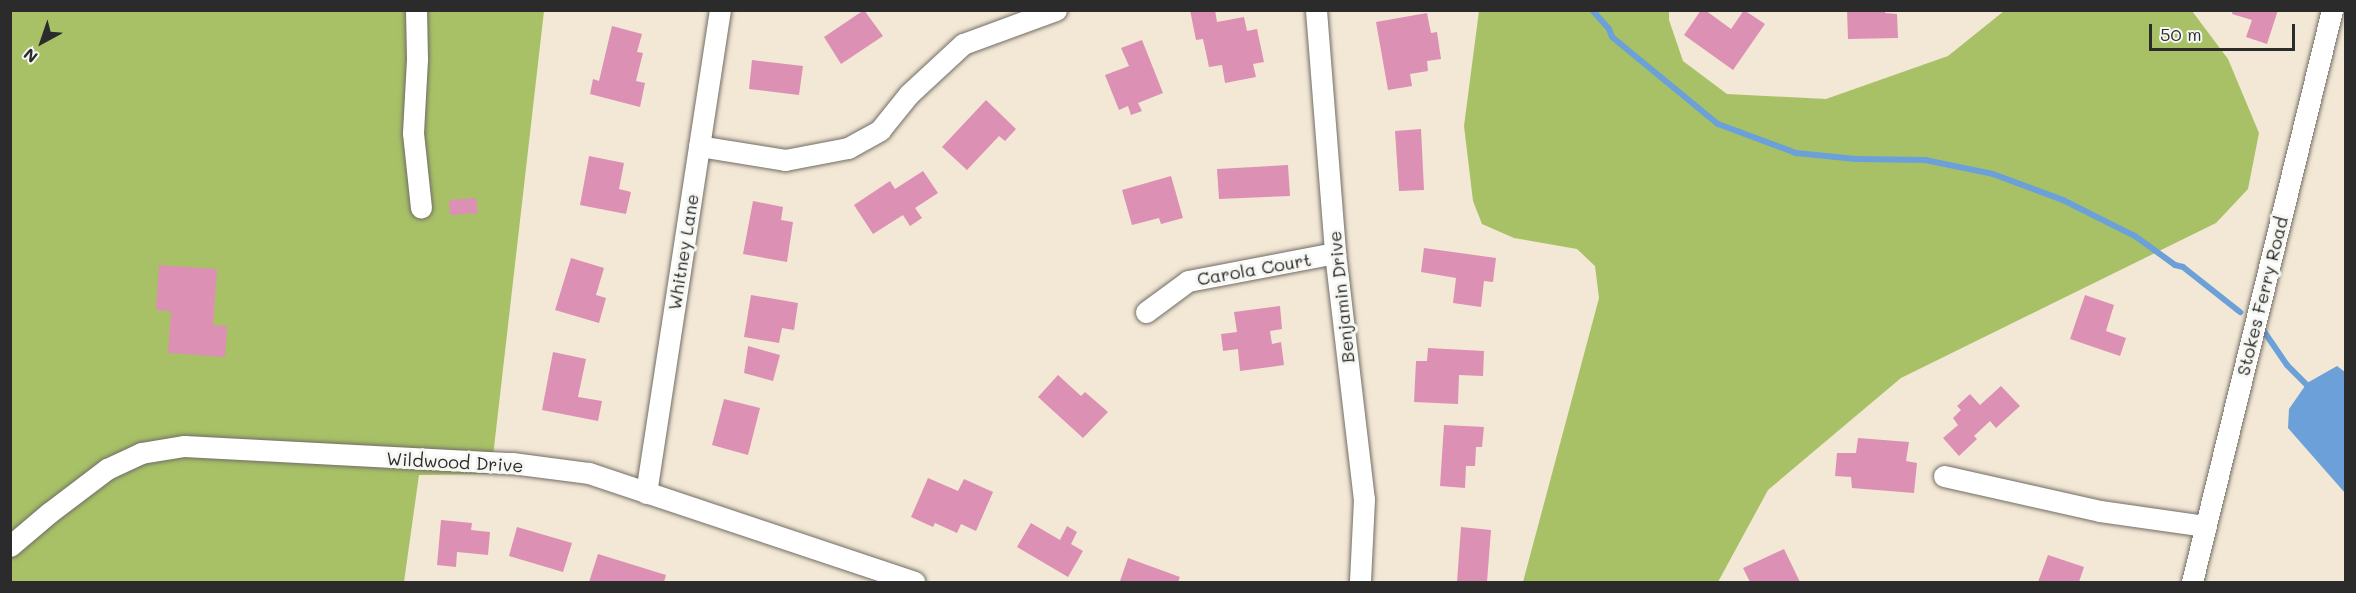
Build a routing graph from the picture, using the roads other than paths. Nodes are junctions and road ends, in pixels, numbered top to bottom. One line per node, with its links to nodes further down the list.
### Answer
1 (416, 10): 7 (street)
2 (720, 10): 6 (street, Whitney Lane)
3 (1056, 10): 6 (street)
4 (1316, 10): 8 (street, Benjamin Drive)
5 (2332, 10): 12 (street, Stokes Ferry Road)
6 (699, 146): 11 (street, Whitney Lane)
7 (421, 208)
8 (1335, 254): 9 (street, Carola Court); 15 (street, Benjamin Drive)
9 (1146, 312)
10 (1944, 476): 12 (street)
11 (646, 493): 13 (street, Wildwood Drive); 14 (street, Wildwood Drive)
12 (2205, 526): 16 (street, Stokes Ferry Road)
13 (10, 546)
14 (914, 582)
15 (1360, 582)
16 (2192, 582)

